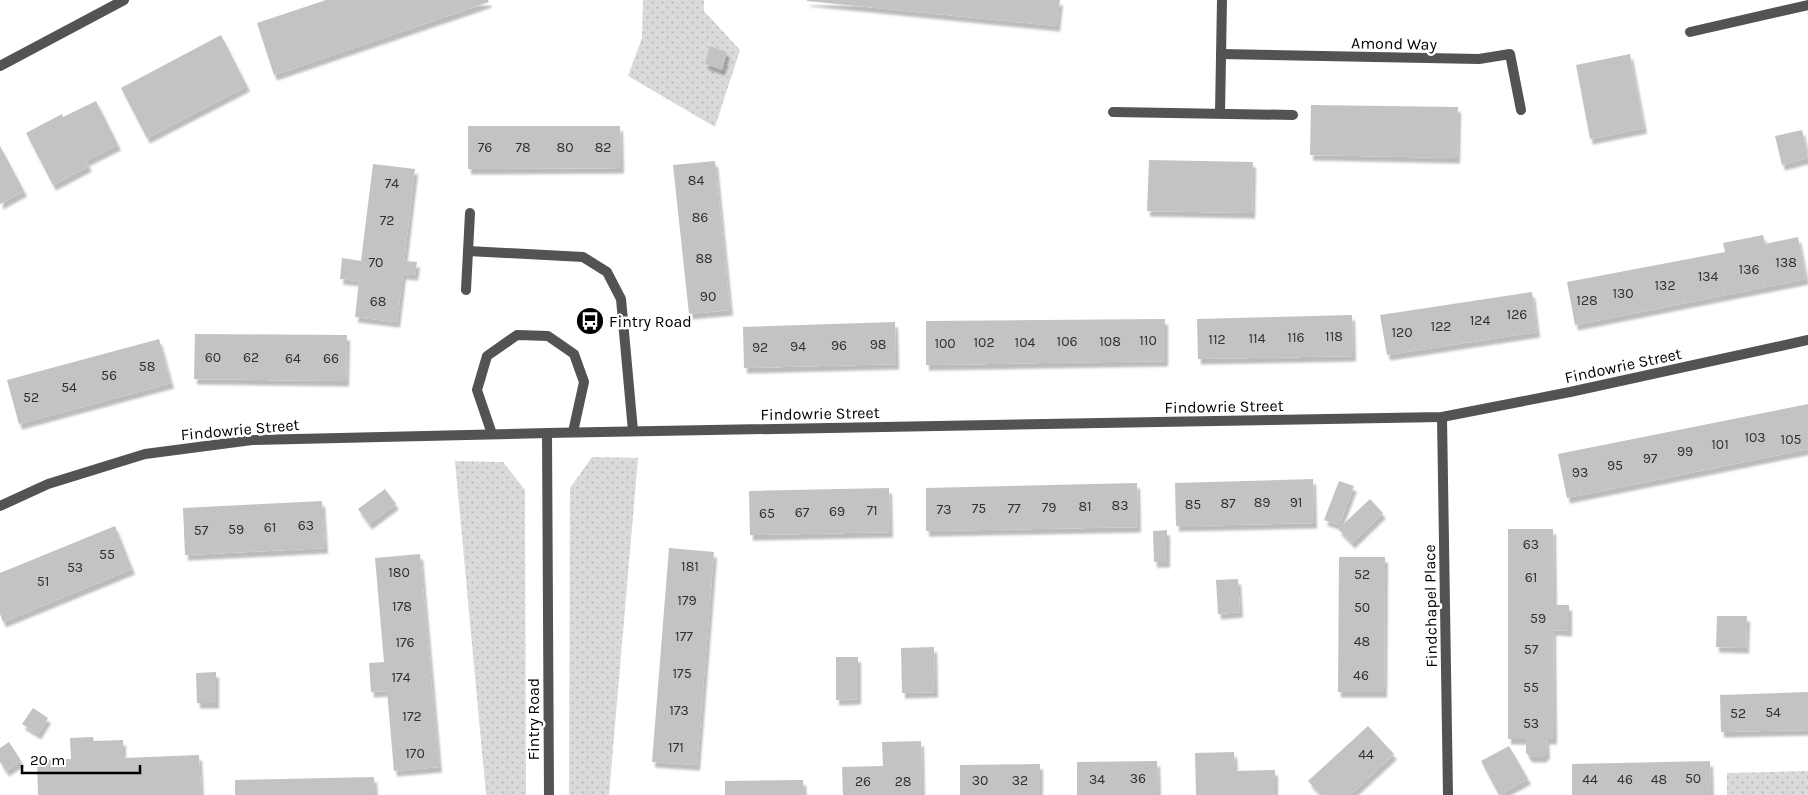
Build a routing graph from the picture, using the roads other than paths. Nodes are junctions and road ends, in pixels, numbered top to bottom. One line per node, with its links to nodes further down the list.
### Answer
1 (124, 0): 6 (street)
2 (1222, 0): 5 (street)
3 (1808, 6): 4 (street)
4 (1690, 32)
5 (1221, 54): 7 (street, Amond Way); 9 (street)
6 (0, 66)
7 (1521, 110)
8 (1113, 112): 9 (street)
9 (1220, 114): 10 (street)
10 (1293, 115)
11 (470, 213): 12 (street)
12 (468, 251): 13 (street); 16 (street)
13 (466, 290)
14 (1808, 340): 15 (street, Findowrie Street)
15 (1442, 417): 16 (street, Findowrie Street); 22 (street, Findchapel Place)
16 (634, 431): 17 (street, Findowrie Street)
17 (572, 432): 18 (street, Findowrie Street); 19 (street)
18 (547, 433): 19 (street, Findowrie Street); 21 (street, Fintry Road)
19 (492, 434): 20 (street, Findowrie Street)
20 (0, 506)
21 (549, 795)
22 (1448, 795)

